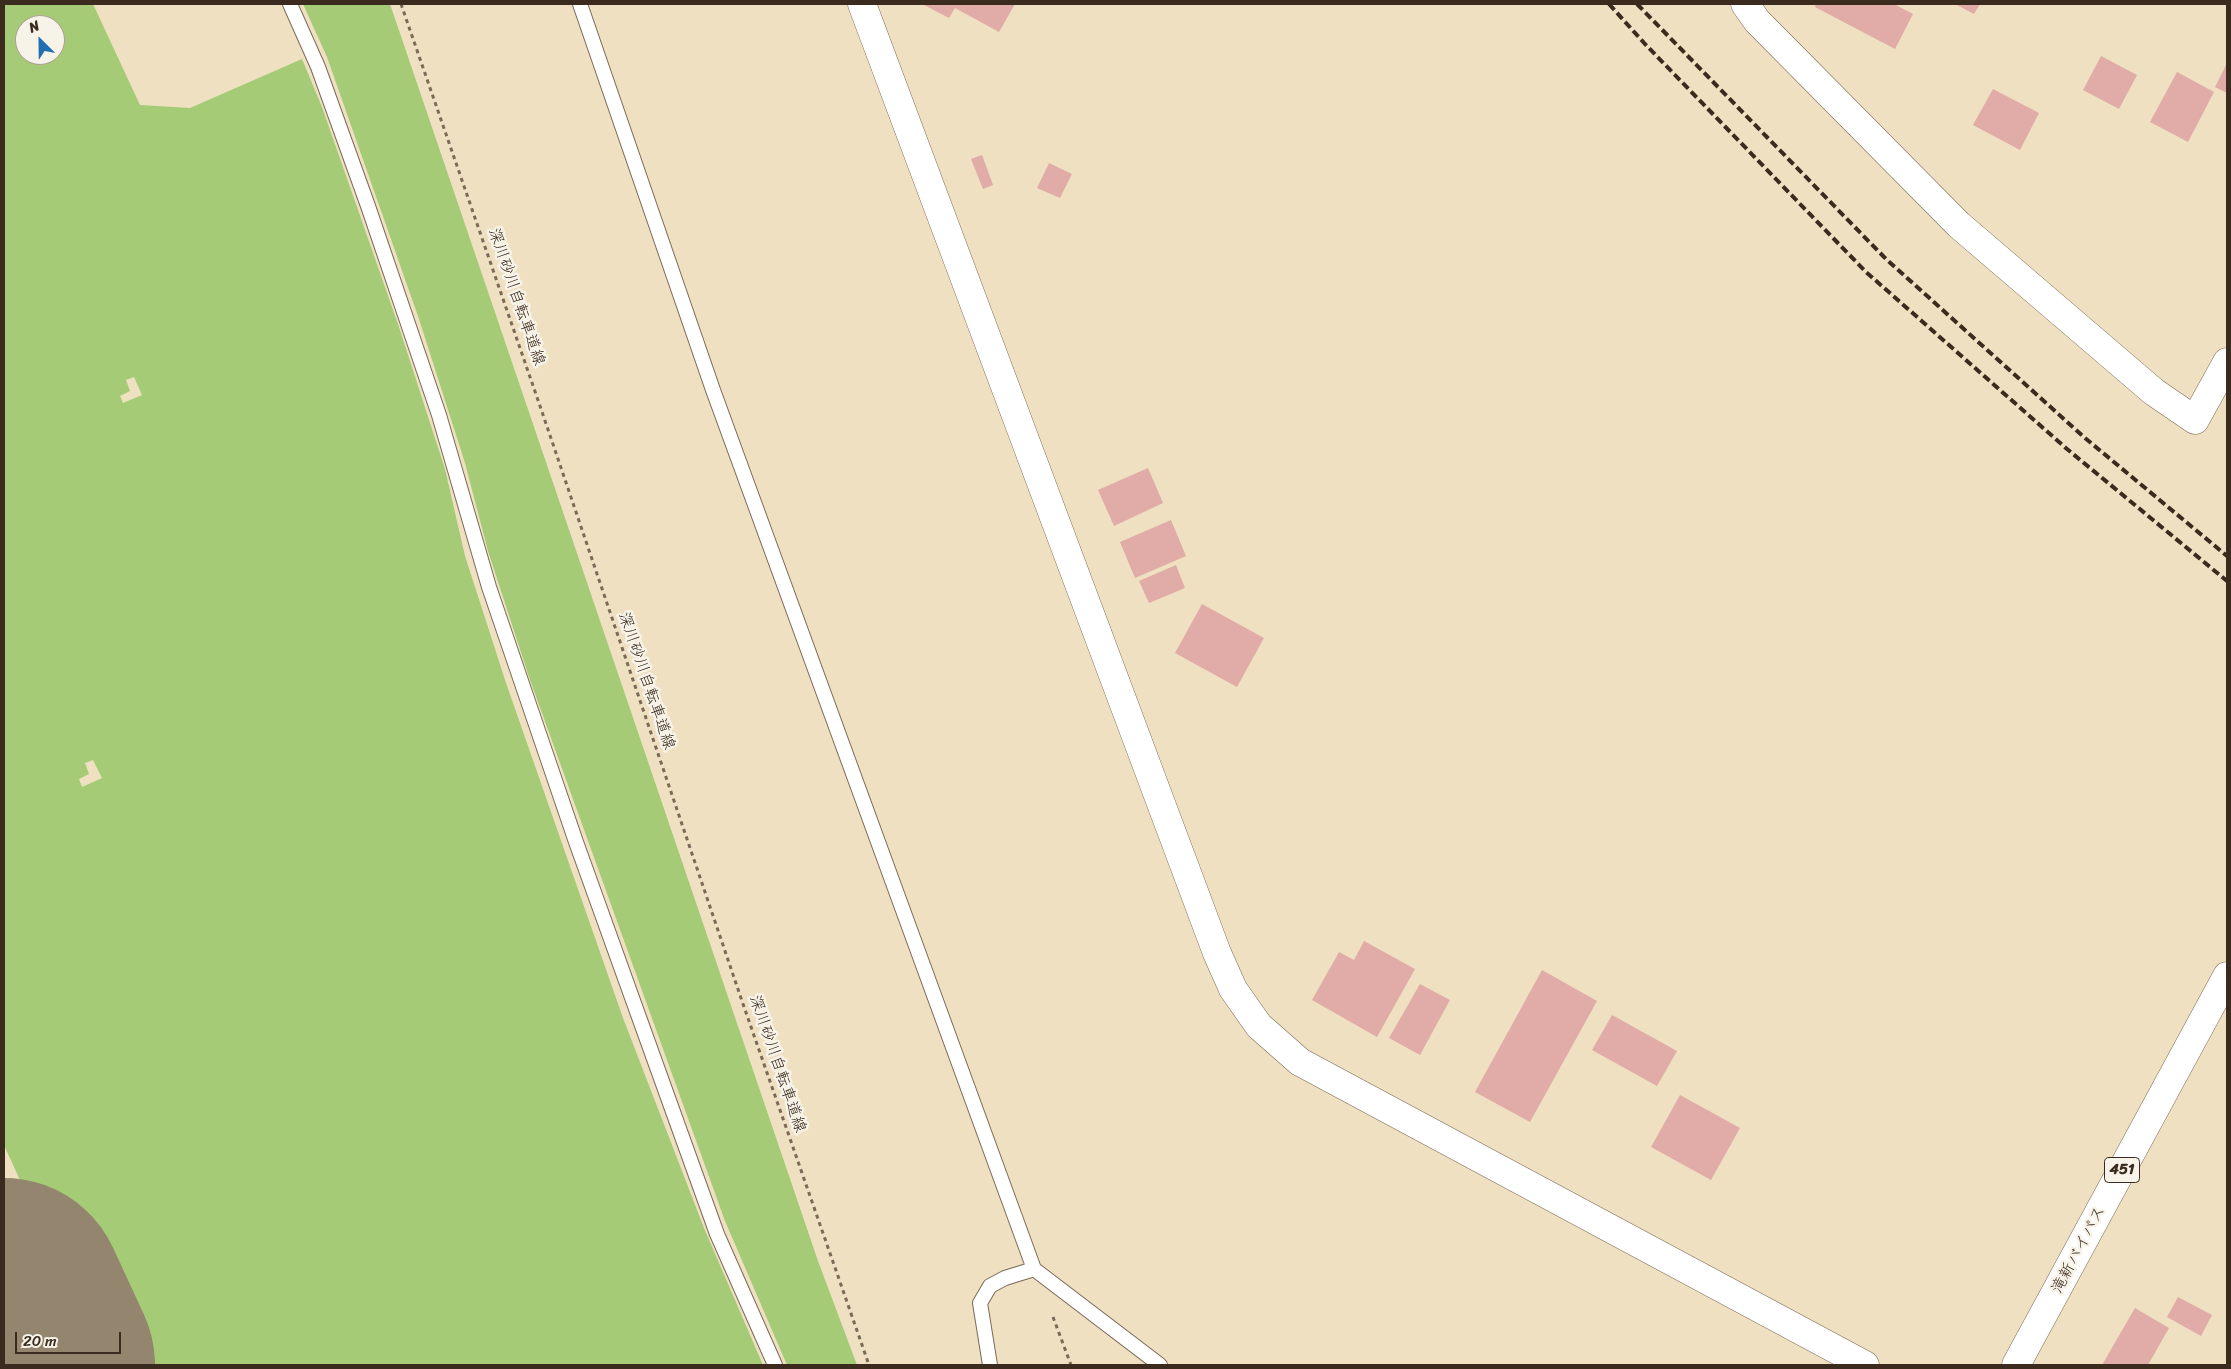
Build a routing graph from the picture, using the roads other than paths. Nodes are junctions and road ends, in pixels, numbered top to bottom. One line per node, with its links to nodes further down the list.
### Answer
1 (290, 4): 8 (lane)
2 (580, 4): 7 (lane)
3 (862, 4): 11 (main road)
4 (1746, 4): 5 (main road)
5 (2227, 362)
6 (2227, 976): 12 (main road, 滝新バイパス / 451)
7 (1034, 1269): 9 (lane); 10 (lane)
8 (774, 1365)
9 (990, 1365)
10 (1160, 1365)
11 (1865, 1365)
12 (2016, 1365)

